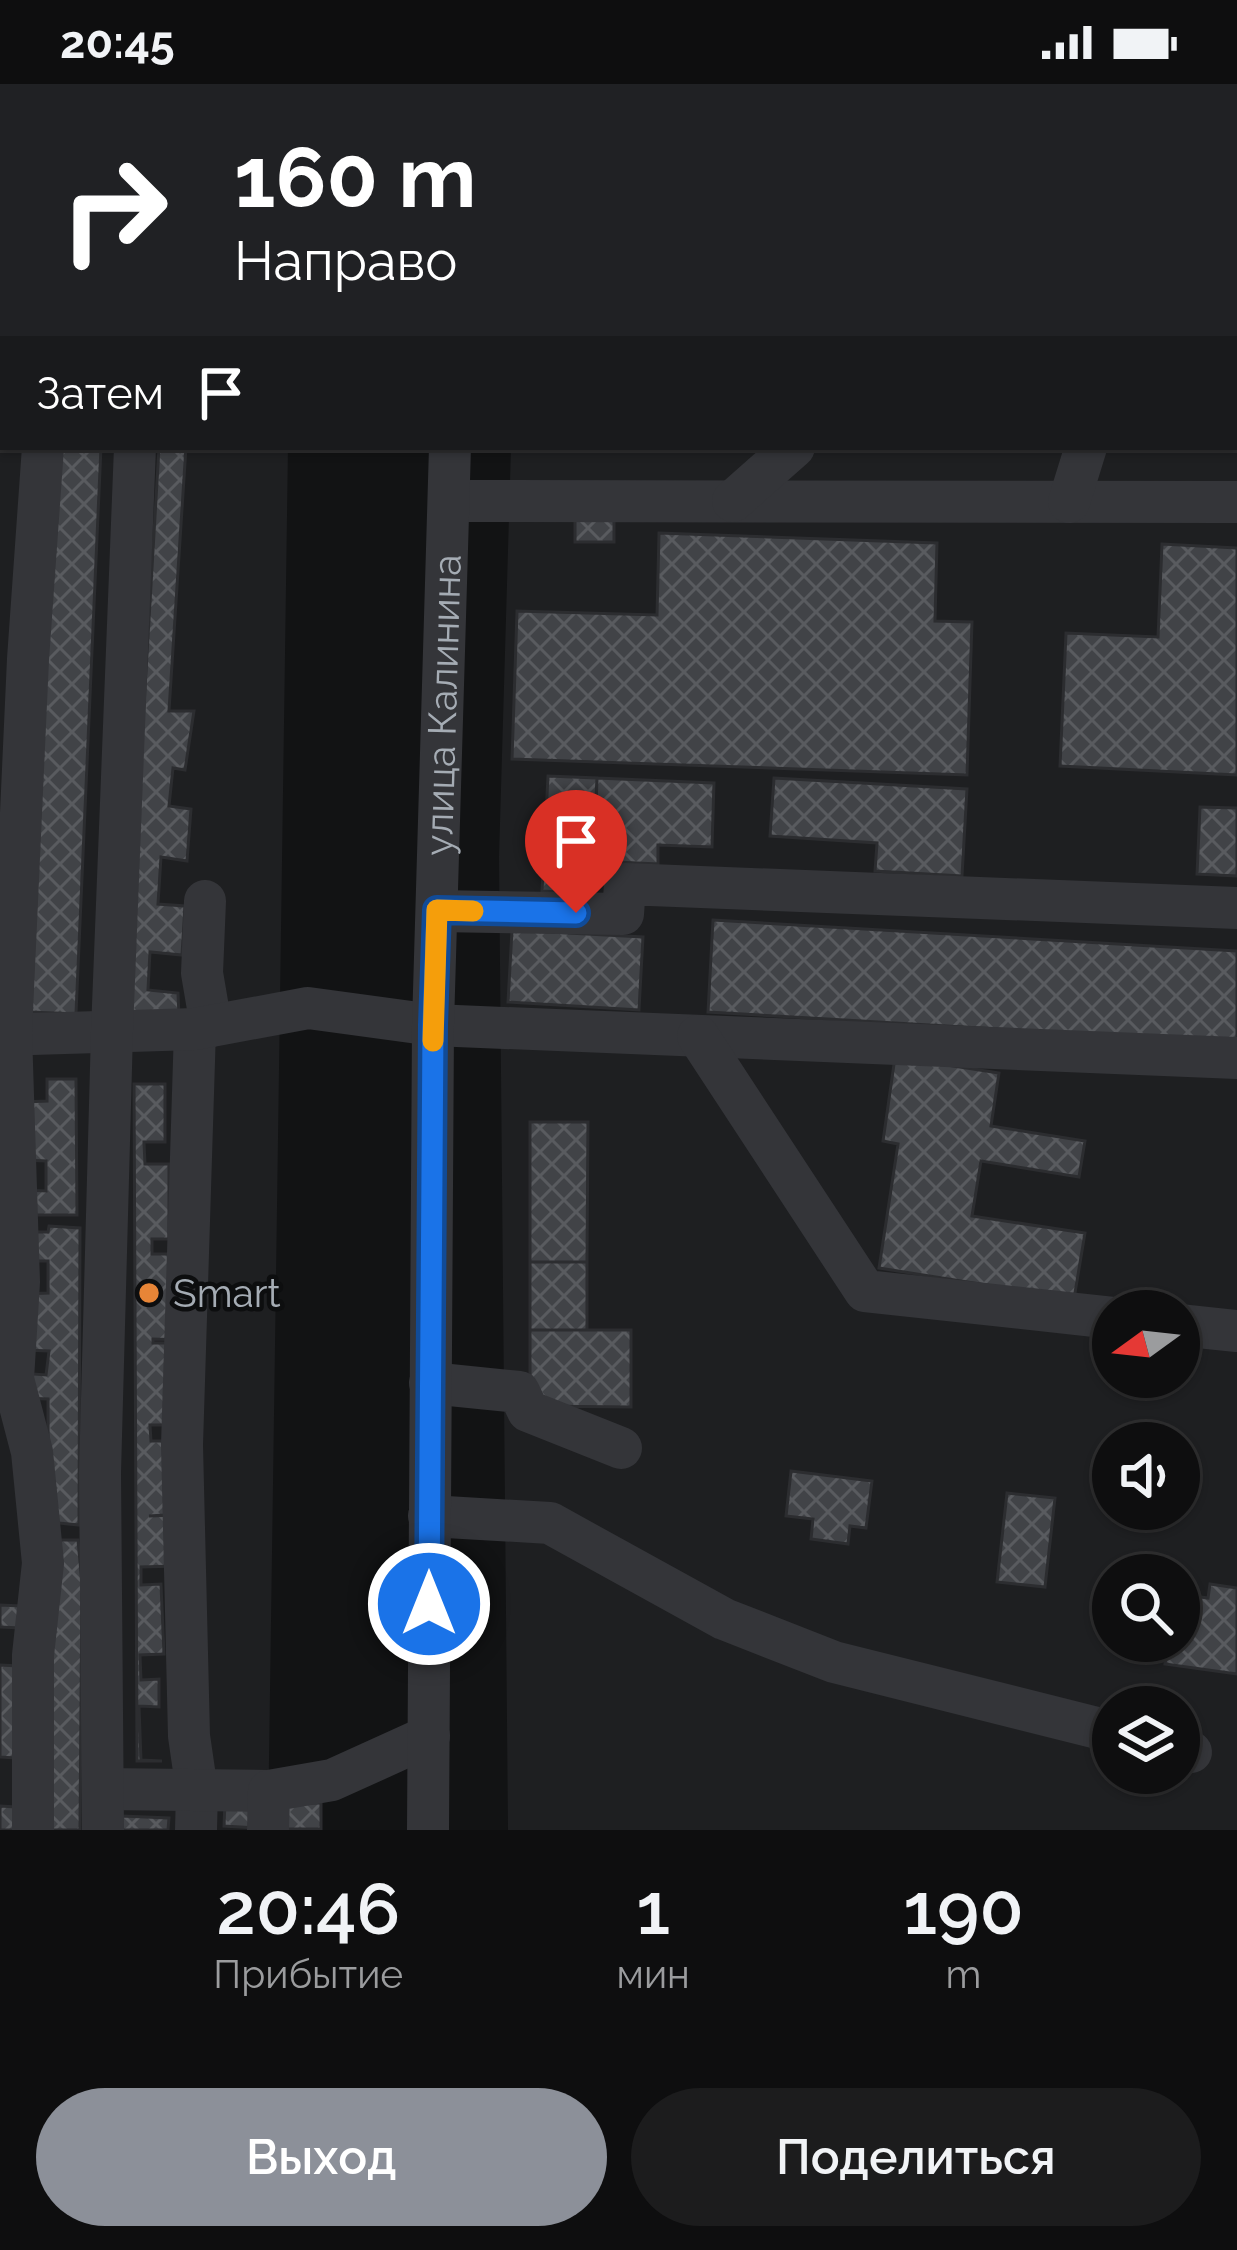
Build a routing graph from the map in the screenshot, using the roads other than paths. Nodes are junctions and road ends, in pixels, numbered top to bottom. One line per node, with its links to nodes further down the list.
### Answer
1 (43, 450): 16 (street)
2 (134, 450): 15 (street)
3 (451, 450): 6 (street, улица Калинина)
4 (791, 450): 7 (street)
5 (1085, 450): 8 (street)
6 (449, 501): 7 (street); 12 (street, улица Калинина)
7 (734, 501): 8 (street)
8 (1069, 502): 9 (street)
9 (1237, 502)
10 (205, 901): 14 (street)
11 (1237, 908): 12 (street)
12 (437, 910): 13 (street, улица Калинина)
13 (433, 1025): 14 (street); 17 (street); 22 (street, улица Калинина)
14 (203, 1028): 15 (street); 28 (street)
15 (112, 1031): 16 (street); 27 (street)
16 (5, 1034): 30 (street)
17 (698, 1036): 18 (street); 19 (street)
18 (1237, 1058)
19 (1092, 1316)
20 (1200, 1327): 21 (street)
21 (1237, 1331)
22 (430, 1383): 23 (street); 24 (street, улица Калинина)
23 (621, 1448)
24 (429, 1516): 25 (street); 26 (street, улица Калинина)
25 (1092, 1727)
26 (428, 1736): 29 (street); 31 (street, улица Калинина)
27 (103, 1810): 28 (street)
28 (196, 1810): 29 (street)
29 (268, 1810)
30 (33, 1830)
31 (428, 1830)

